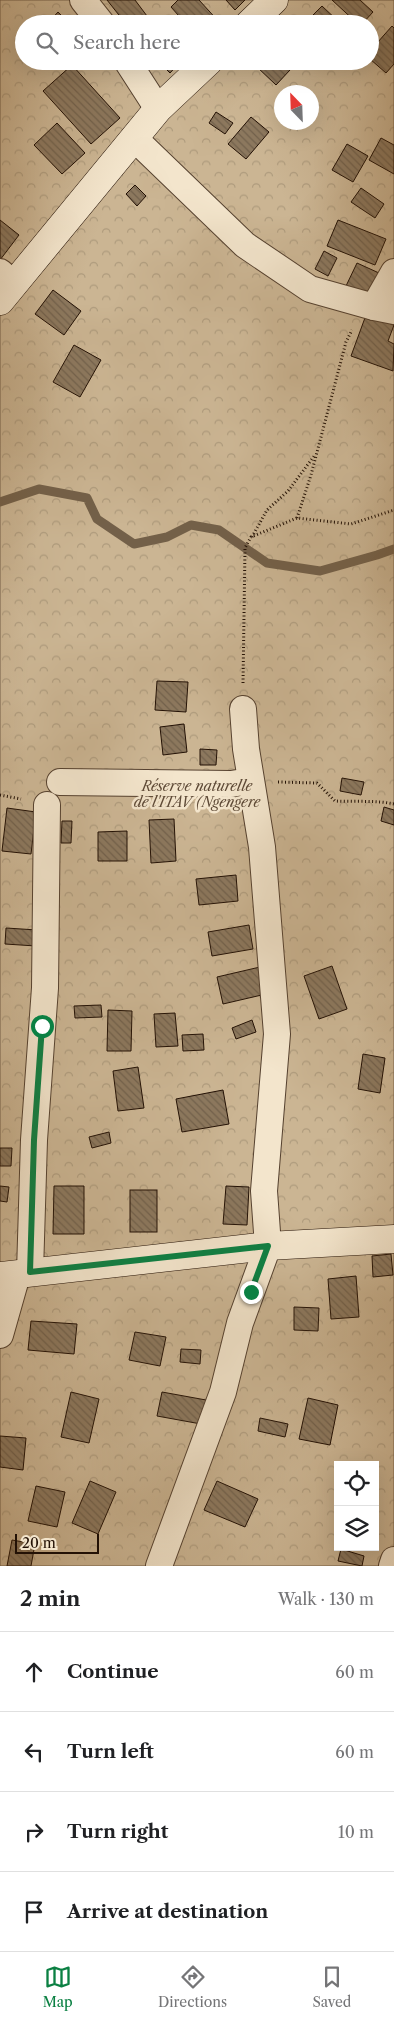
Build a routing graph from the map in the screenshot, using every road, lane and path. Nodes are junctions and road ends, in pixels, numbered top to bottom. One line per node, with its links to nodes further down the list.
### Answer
1 (83, 0): 3 (street)
2 (274, 0): 4 (street)
3 (95, 15)
4 (258, 15)
5 (133, 70): 7 (street)
6 (199, 70): 7 (street)
7 (158, 109): 8 (street)
8 (134, 138): 10 (street); 11 (street)
9 (394, 272): 11 (street)
10 (5, 286)
11 (378, 308): 12 (path)
12 (316, 453): 14 (path); 15 (path)
13 (394, 510): 14 (path)
14 (297, 518): 15 (path)
15 (252, 537): 16 (path)
16 (243, 709): 17 (street)
17 (250, 781): 18 (street); 19 (path); 22 (street)
18 (60, 782)
19 (394, 804)
20 (47, 805): 23 (street)
21 (394, 1239): 22 (street)
22 (268, 1246): 23 (street); 26 (street)
23 (16, 1274): 24 (street)
24 (0, 1335)
25 (394, 1560): 27 (street)
26 (159, 1566)
27 (392, 1566)

